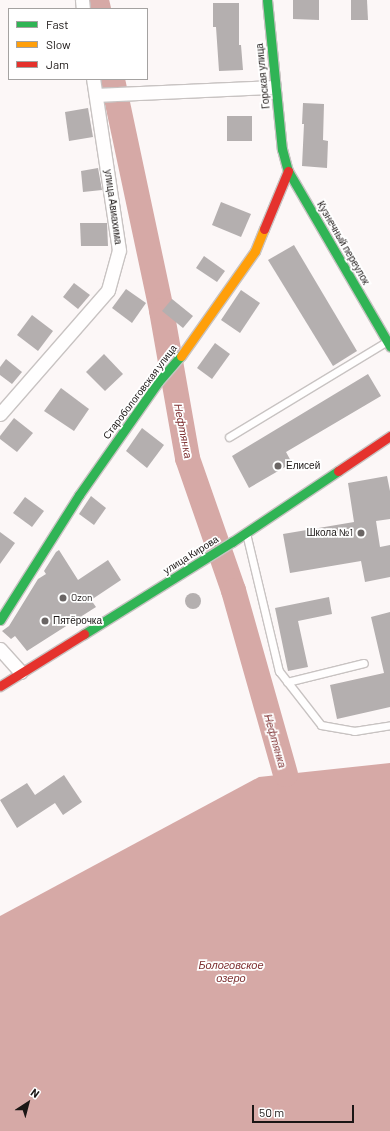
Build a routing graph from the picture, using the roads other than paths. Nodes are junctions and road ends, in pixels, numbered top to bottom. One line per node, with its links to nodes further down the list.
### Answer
1 (267, 0): 3 (main road, Горская улица)
2 (94, 80): 4 (street, улица Авиахима)
3 (274, 87): 4 (street); 5 (main road, Горская улица)
4 (96, 95): 8 (street, улица Авиахима)
5 (282, 149): 6 (main road, Кузнечный переулок)
6 (288, 171): 7 (main road, Кузнечный переулок); 12 (main road, Старобологовская улица)
7 (388, 344): 10 (lane)
8 (0, 414)
9 (390, 436): 11 (main road, улица Кирова)
10 (229, 437)
11 (246, 532): 15 (main road, улица Кирова); 16 (lane)
12 (0, 620)
13 (0, 649): 15 (street)
14 (364, 663): 16 (lane)
15 (21, 672): 17 (main road, улица Кирова)
16 (287, 682): 18 (lane)
17 (0, 686)
18 (390, 725)

